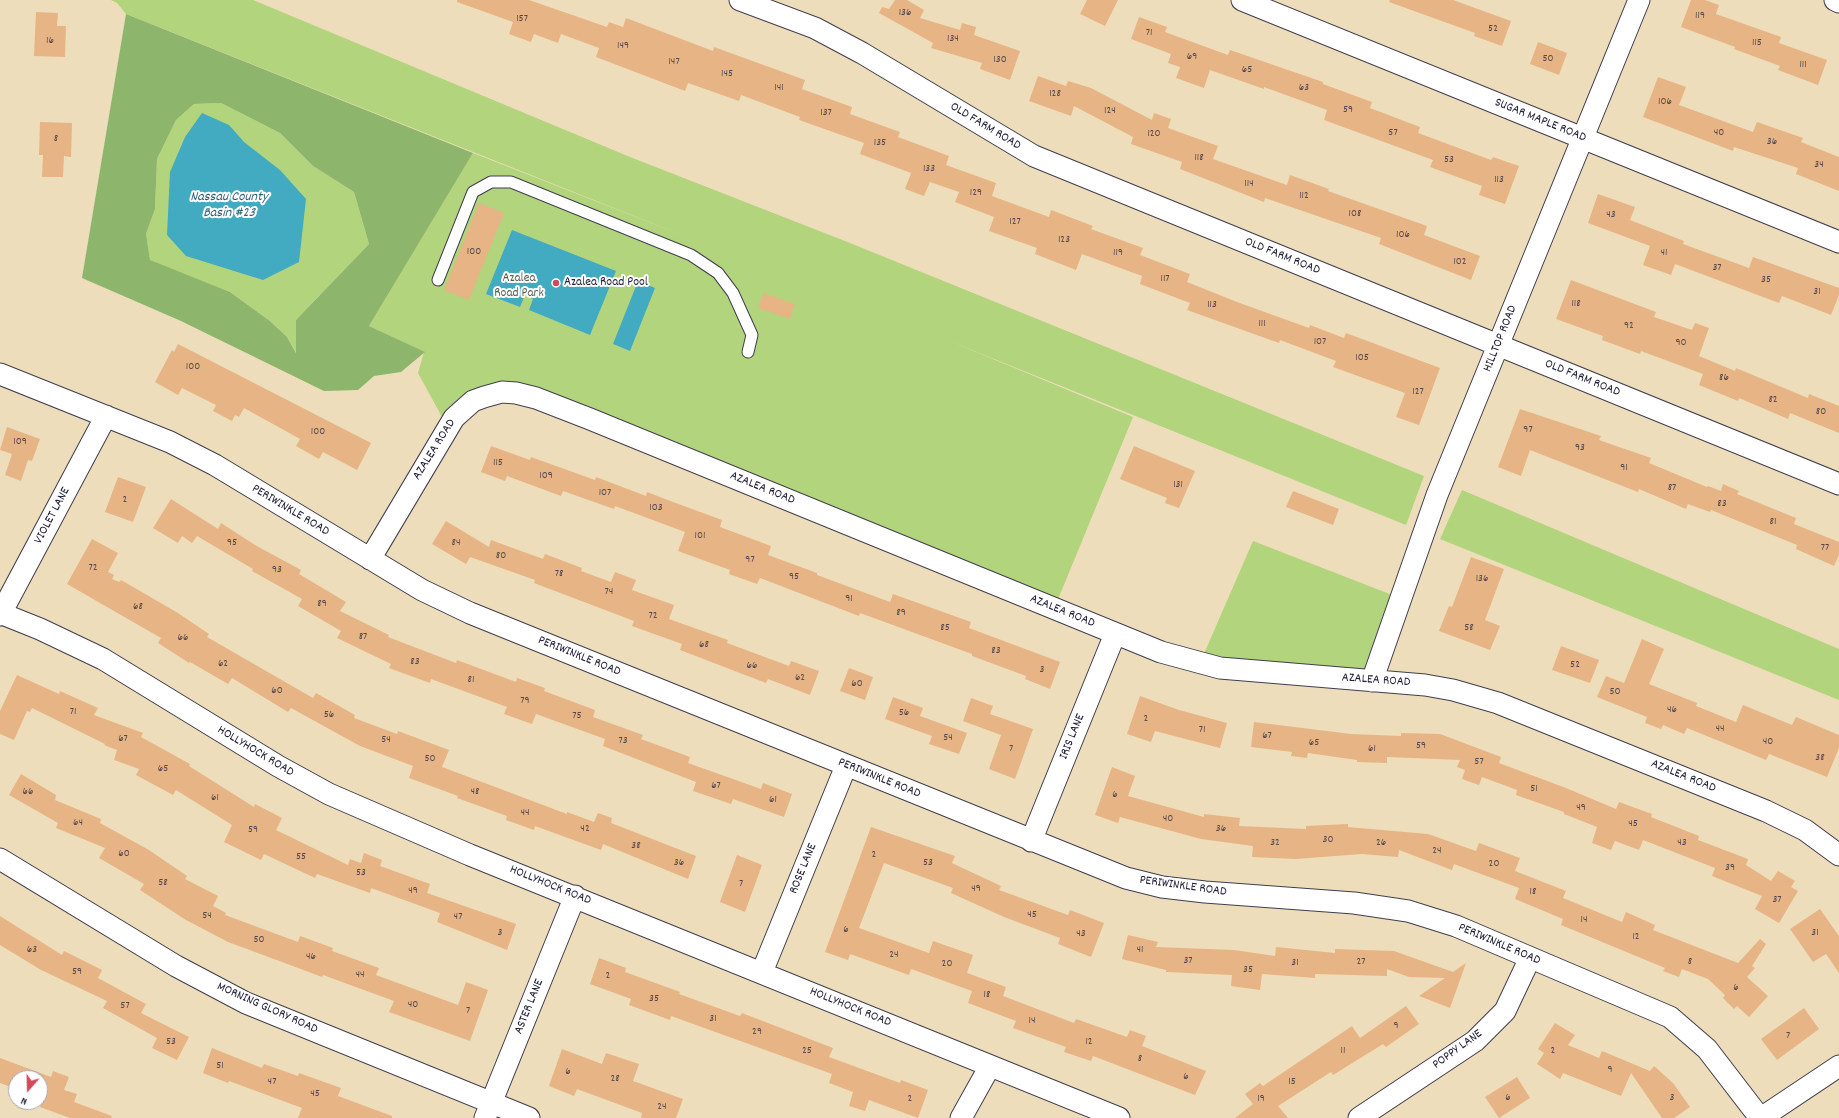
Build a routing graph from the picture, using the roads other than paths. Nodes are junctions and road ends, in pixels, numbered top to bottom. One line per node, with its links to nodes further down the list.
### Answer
1 (740, 0): 9 (street, OLD FARM ROAD)
2 (1242, 0): 6 (street, SUGAR MAPLE ROAD)
3 (1639, 0): 6 (street, HILLTOP ROAD)
4 (1835, 0): 5 (street)
5 (1839, 2)
6 (1583, 139): 7 (street, SUGAR MAPLE ROAD); 9 (street, HILLTOP ROAD)
7 (1839, 242)
8 (438, 280): 10 (lane)
9 (1498, 345): 13 (street, OLD FARM ROAD); 17 (street, HILLTOP ROAD)
10 (748, 352)
11 (0, 374): 12 (street, PERIWINKLE ROAD)
12 (106, 416): 14 (street, PERIWINKLE ROAD); 15 (street, VIOLET LANE)
13 (1839, 484)
14 (370, 559): 16 (street, AZALEA ROAD); 18 (street, PERIWINKLE ROAD)
15 (0, 614): 22 (street, HOLLYHOCK ROAD)
16 (1115, 634): 17 (street, AZALEA ROAD); 19 (street, IRIS LANE)
17 (1372, 681): 20 (street, AZALEA ROAD)
18 (846, 766): 19 (street, PERIWINKLE ROAD); 24 (street, ROSE LANE)
19 (1031, 841): 23 (street, PERIWINKLE ROAD)
20 (1839, 855)
21 (0, 859): 27 (street, MORNING GLORY ROAD)
22 (575, 896): 24 (street, HOLLYHOCK ROAD); 27 (street, ASTER LANE)
23 (1530, 958): 31 (street, POPPY LANE); 32 (street, PERIWINKLE ROAD)
24 (762, 972): 25 (street, HOLLYHOCK ROAD)
25 (990, 1066): 29 (street); 30 (street, HOLLYHOCK ROAD)
26 (1839, 1066): 32 (street)
27 (488, 1110): 28 (street, MORNING GLORY ROAD)
28 (529, 1118)
29 (961, 1118)
30 (1119, 1118)
31 (1360, 1118)
32 (1760, 1118)

